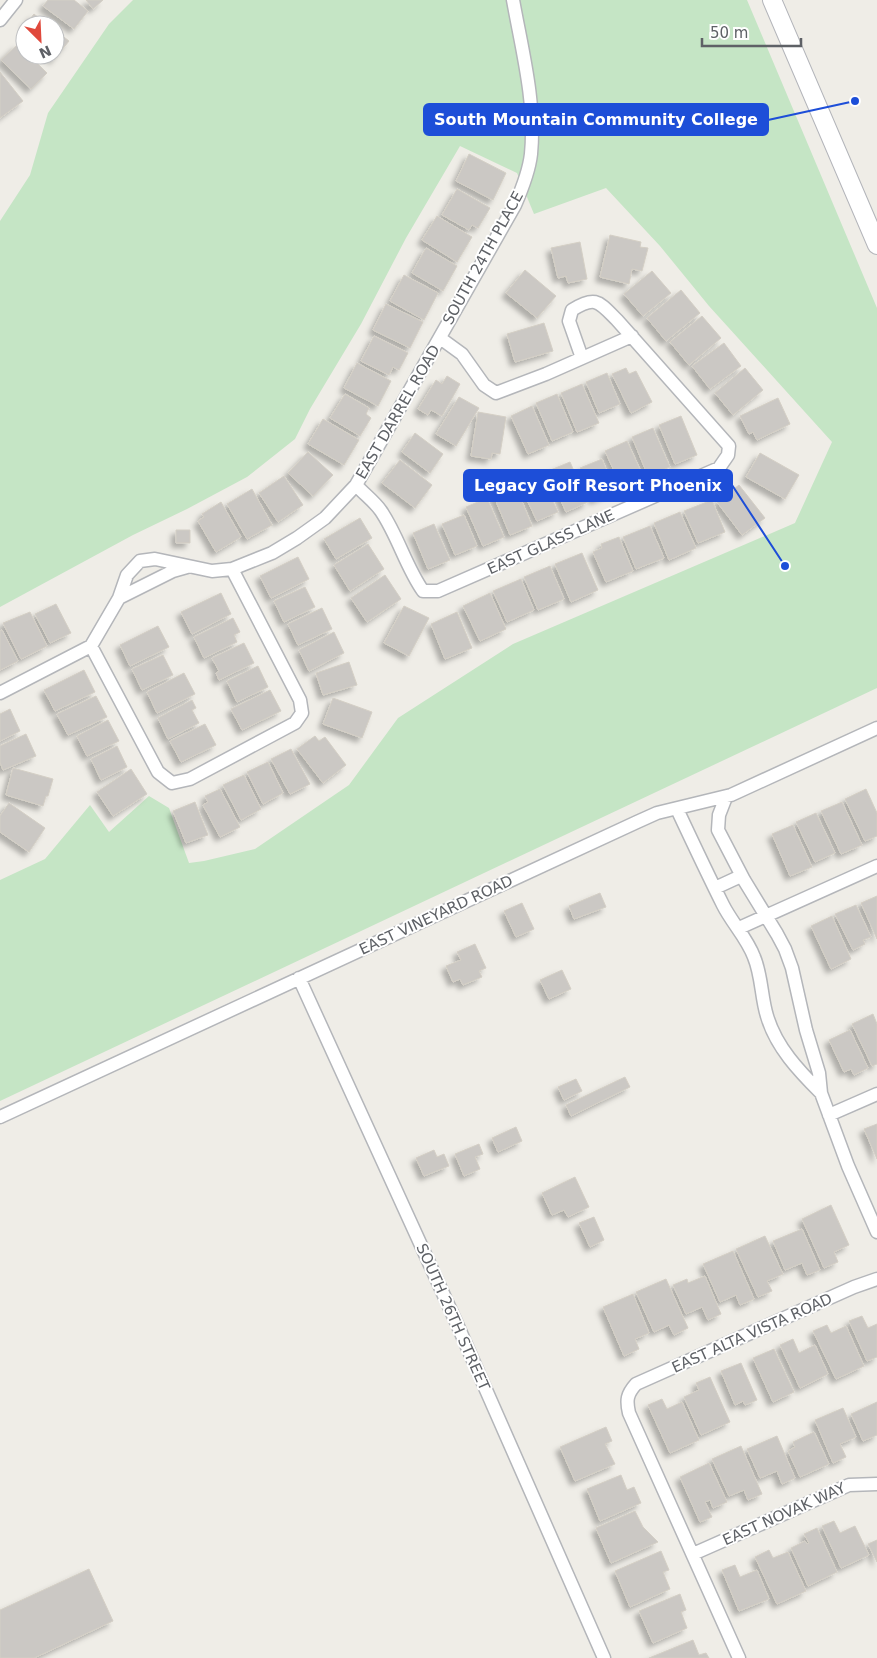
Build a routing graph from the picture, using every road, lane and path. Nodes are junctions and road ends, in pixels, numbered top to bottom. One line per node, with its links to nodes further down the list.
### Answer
1 (16, 0): 4 (street)
2 (513, 0): 7 (street, SOUTH 24TH PLACE)
3 (772, 0): 5 (main road)
4 (0, 20)
5 (877, 245)
6 (632, 336): 8 (street, EAST DARREL ROAD); 8 (street); 9 (street, EAST GLASS LANE)
7 (440, 338): 8 (street, EAST DARREL ROAD); 9 (street, EAST DARREL ROAD)
8 (582, 358)
9 (356, 486): 11 (street, EAST DARREL ROAD)
10 (187, 567): 11 (street, EAST DARREL ROAD); 12 (street, EAST DARREL ROAD); 12 (street, EAST DARREL ROAD)
11 (232, 569): 13 (street)
12 (119, 598): 13 (street, EAST DARREL ROAD)
13 (92, 646): 14 (street)
14 (0, 694)
15 (877, 728): 16 (street, EAST VINEYARD ROAD)
16 (726, 797): 17 (street, EAST VINEYARD ROAD); 19 (street)
17 (677, 809): 20 (street); 23 (street, EAST VINEYARD ROAD)
18 (877, 866): 21 (street)
19 (741, 876): 20 (street); 21 (street)
20 (715, 888): 22 (street)
21 (765, 916): 22 (street); 24 (street)
22 (739, 928): 24 (street)
23 (299, 978): 27 (street, EAST VINEYARD ROAD); 32 (street, SOUTH 26TH STREET)
24 (821, 1093): 26 (street)
25 (877, 1094): 26 (street)
26 (829, 1115): 28 (street)
27 (0, 1117)
28 (877, 1232)
29 (877, 1279): 31 (street, EAST ALTA VISTA ROAD)
30 (877, 1484): 31 (street, EAST NOVAK WAY)
31 (693, 1554): 33 (street)
32 (604, 1658)
33 (739, 1658)

